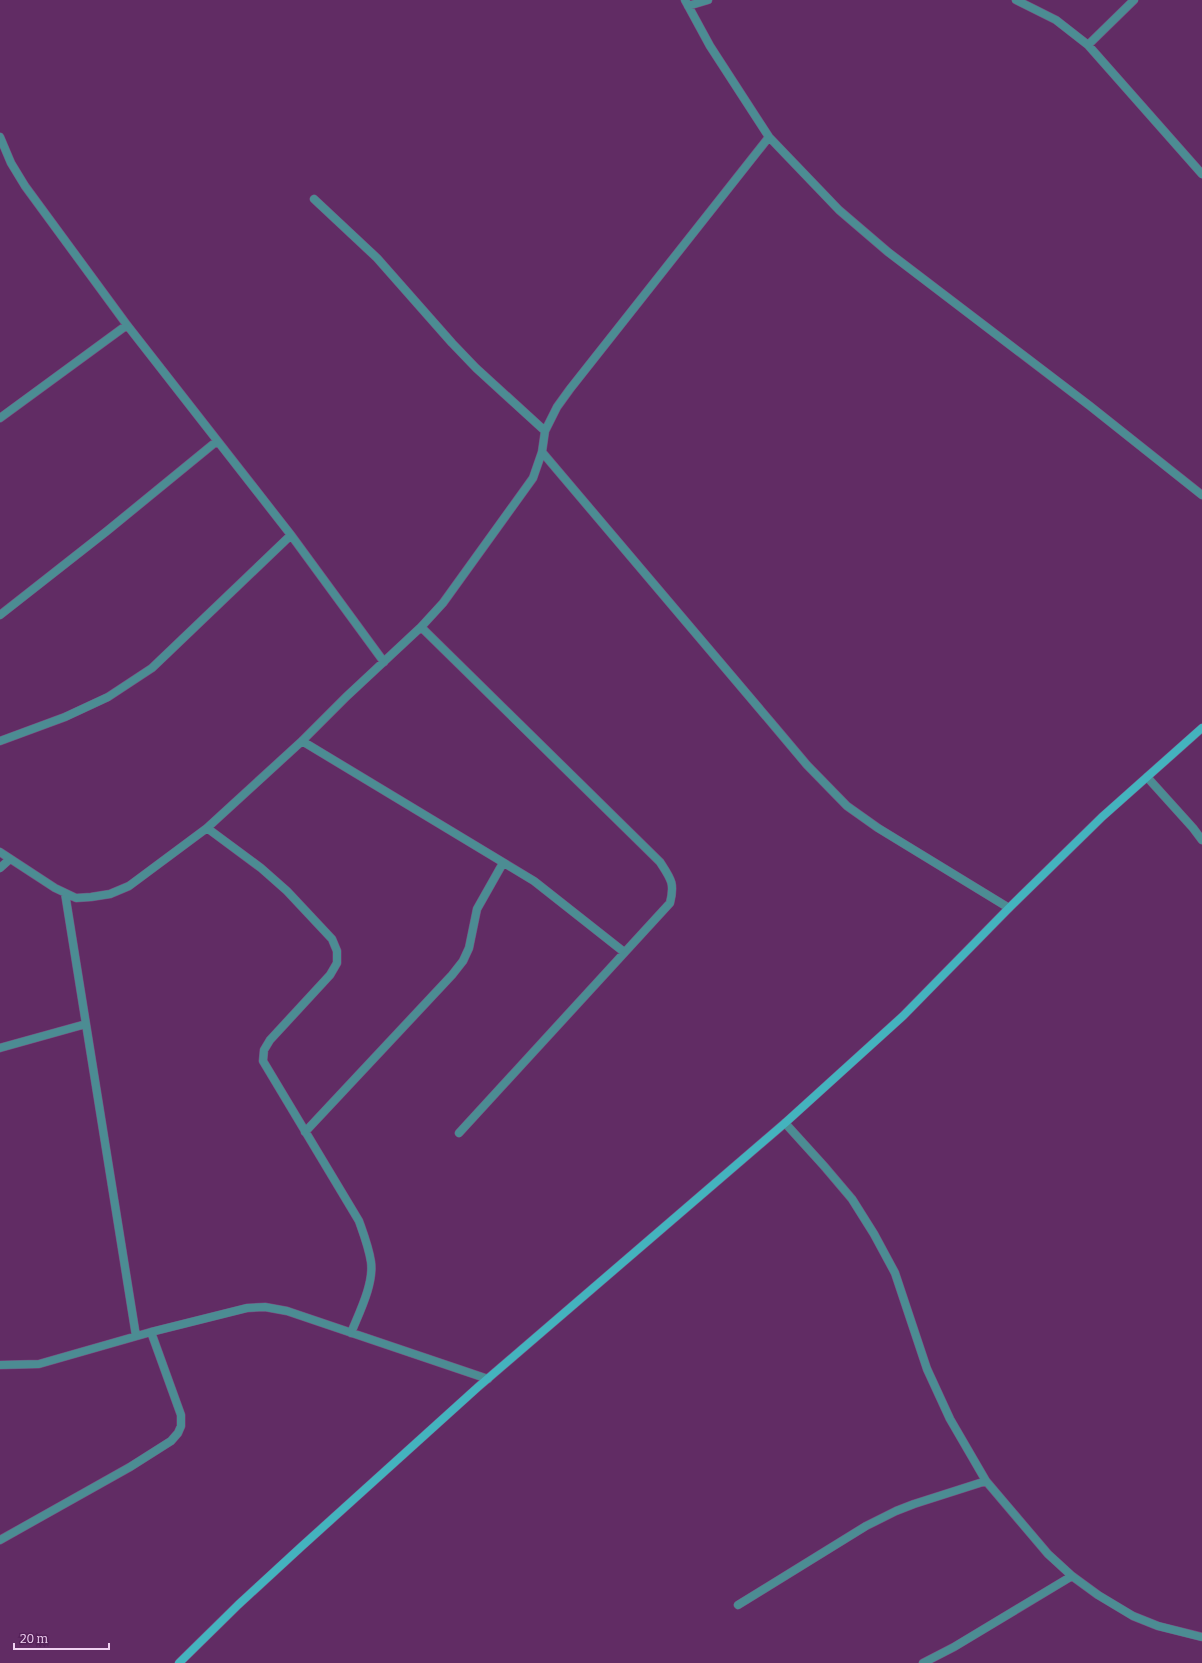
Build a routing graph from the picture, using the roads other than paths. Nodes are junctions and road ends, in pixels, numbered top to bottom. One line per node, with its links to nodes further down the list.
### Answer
1 (708, 0): 4 (street)
2 (1016, 0): 5 (street)
3 (1134, 0): 5 (street)
4 (686, 3): 7 (street)
5 (1088, 45): 8 (street)
6 (0, 137): 10 (street)
7 (769, 137): 12 (street); 15 (street)
8 (1202, 174)
9 (314, 199): 12 (street)
10 (127, 325): 11 (street); 13 (street)
11 (0, 418)
12 (545, 431): 14 (street)
13 (218, 441): 16 (street); 17 (street)
14 (542, 452): 18 (street); 31 (street)
15 (1202, 496)
16 (291, 535): 19 (street); 21 (street)
17 (0, 615)
18 (421, 627): 19 (street); 32 (street)
19 (384, 662): 22 (street)
20 (1202, 728): 23 (street)
21 (0, 741)
22 (302, 741): 24 (street); 28 (street)
23 (1147, 777): 25 (street); 31 (street)
24 (208, 828): 30 (street); 36 (street)
25 (1202, 840)
26 (0, 852): 27 (street)
27 (10, 859): 29 (street); 30 (street)
28 (503, 863): 32 (street); 36 (street)
29 (0, 868)
30 (65, 893): 33 (street)
31 (1009, 908): 35 (street)
32 (624, 952): 37 (street)
33 (86, 1024): 34 (street); 40 (street)
34 (0, 1048)
35 (785, 1123): 42 (street); 43 (street)
36 (304, 1132): 39 (street)
37 (459, 1133)
38 (151, 1332): 39 (street); 40 (street); 44 (street)
39 (351, 1333): 42 (street)
40 (136, 1336): 41 (street)
41 (0, 1365)
42 (488, 1379): 48 (street)
43 (986, 1481): 45 (street); 46 (street)
44 (0, 1540)
45 (1072, 1576): 47 (street); 49 (street)
46 (738, 1605)
47 (1202, 1637)
48 (180, 1663)
49 (923, 1663)

